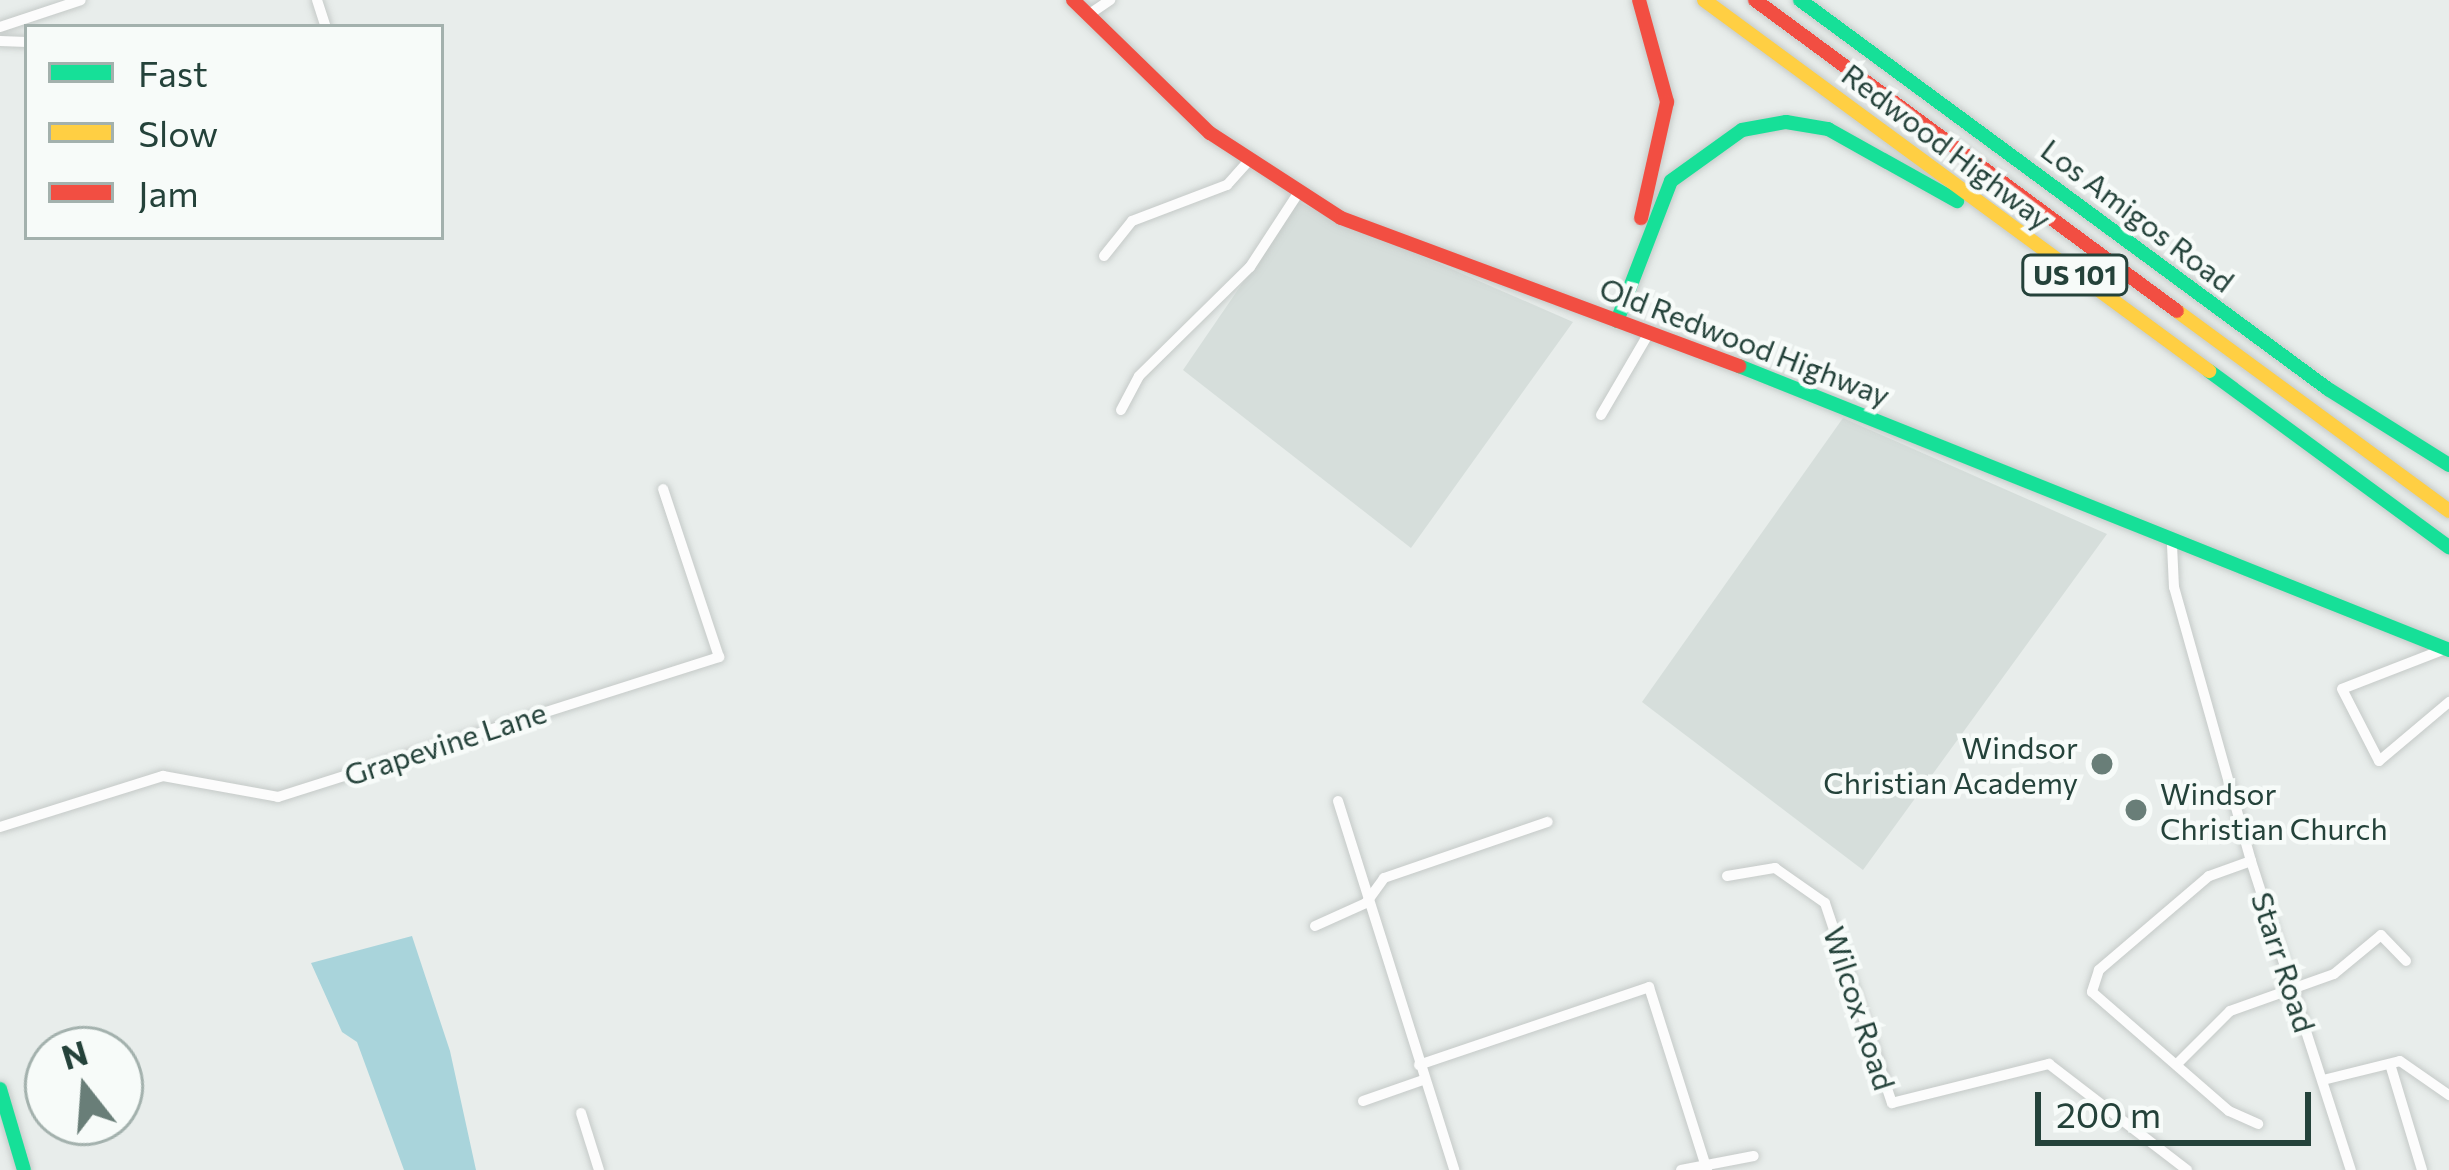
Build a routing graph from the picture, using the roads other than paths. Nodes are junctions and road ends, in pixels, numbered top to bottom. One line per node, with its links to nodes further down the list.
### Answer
1 (81, 0): 9 (street)
2 (1073, 0): 8 (main road, Old Redwood Highway)
3 (1110, 0): 8 (street)
4 (1639, 0): 14 (main road)
5 (1704, 0): 13 (main road, Redwood Highway / US 101)
6 (1755, 0): 20 (main road, Redwood Highway / US 101)
7 (1800, 0): 18 (main road, Los Amigos Road)
8 (1088, 15): 10 (main road, Old Redwood Highway)
9 (0, 27)
10 (1247, 163): 11 (main road, Old Redwood Highway); 12 (street)
11 (1297, 195): 14 (main road, Old Redwood Highway); 16 (street)
12 (1104, 256)
13 (2088, 284): 14 (main road); 22 (main road, Redwood Highway / US 101)
14 (1617, 321): 15 (main road, Old Redwood Highway)
15 (1649, 333): 17 (street); 21 (main road, Old Redwood Highway)
16 (1121, 410)
17 (1601, 415)
18 (2449, 465)
19 (663, 489): 27 (street, Grapevine Lane)
20 (2449, 511)
21 (2172, 545): 23 (main road, Old Redwood Highway); 28 (street, Starr Road)
22 (2449, 547)
23 (2447, 649): 24 (street)
24 (2449, 702)
25 (1338, 801): 30 (street)
26 (1548, 822): 30 (street)
27 (0, 827)
28 (2251, 861): 33 (street, Starr Road); 35 (street)
29 (1727, 876): 50 (street, Wilcox Road)
30 (1366, 903): 31 (street); 36 (street)
31 (1315, 926)
32 (2406, 961): 33 (street)
33 (2292, 988): 35 (street); 38 (street, Starr Road)
34 (2395, 1062): 38 (street); 40 (street); 52 (street)
35 (2177, 1064): 43 (street)
36 (1419, 1065): 37 (street); 45 (street)
37 (1423, 1080): 41 (street); 48 (street)
38 (2323, 1080): 51 (street, Starr Road)
39 (0, 1088): 46 (main road)
40 (2449, 1095)
41 (1363, 1101)
42 (581, 1113): 47 (street)
43 (2258, 1124)
44 (1754, 1156): 45 (street)
45 (1706, 1167): 49 (street)
46 (24, 1170)
47 (599, 1170)
48 (1454, 1170)
49 (1682, 1170)
50 (2187, 1170)
51 (2351, 1170)
52 (2422, 1170)

